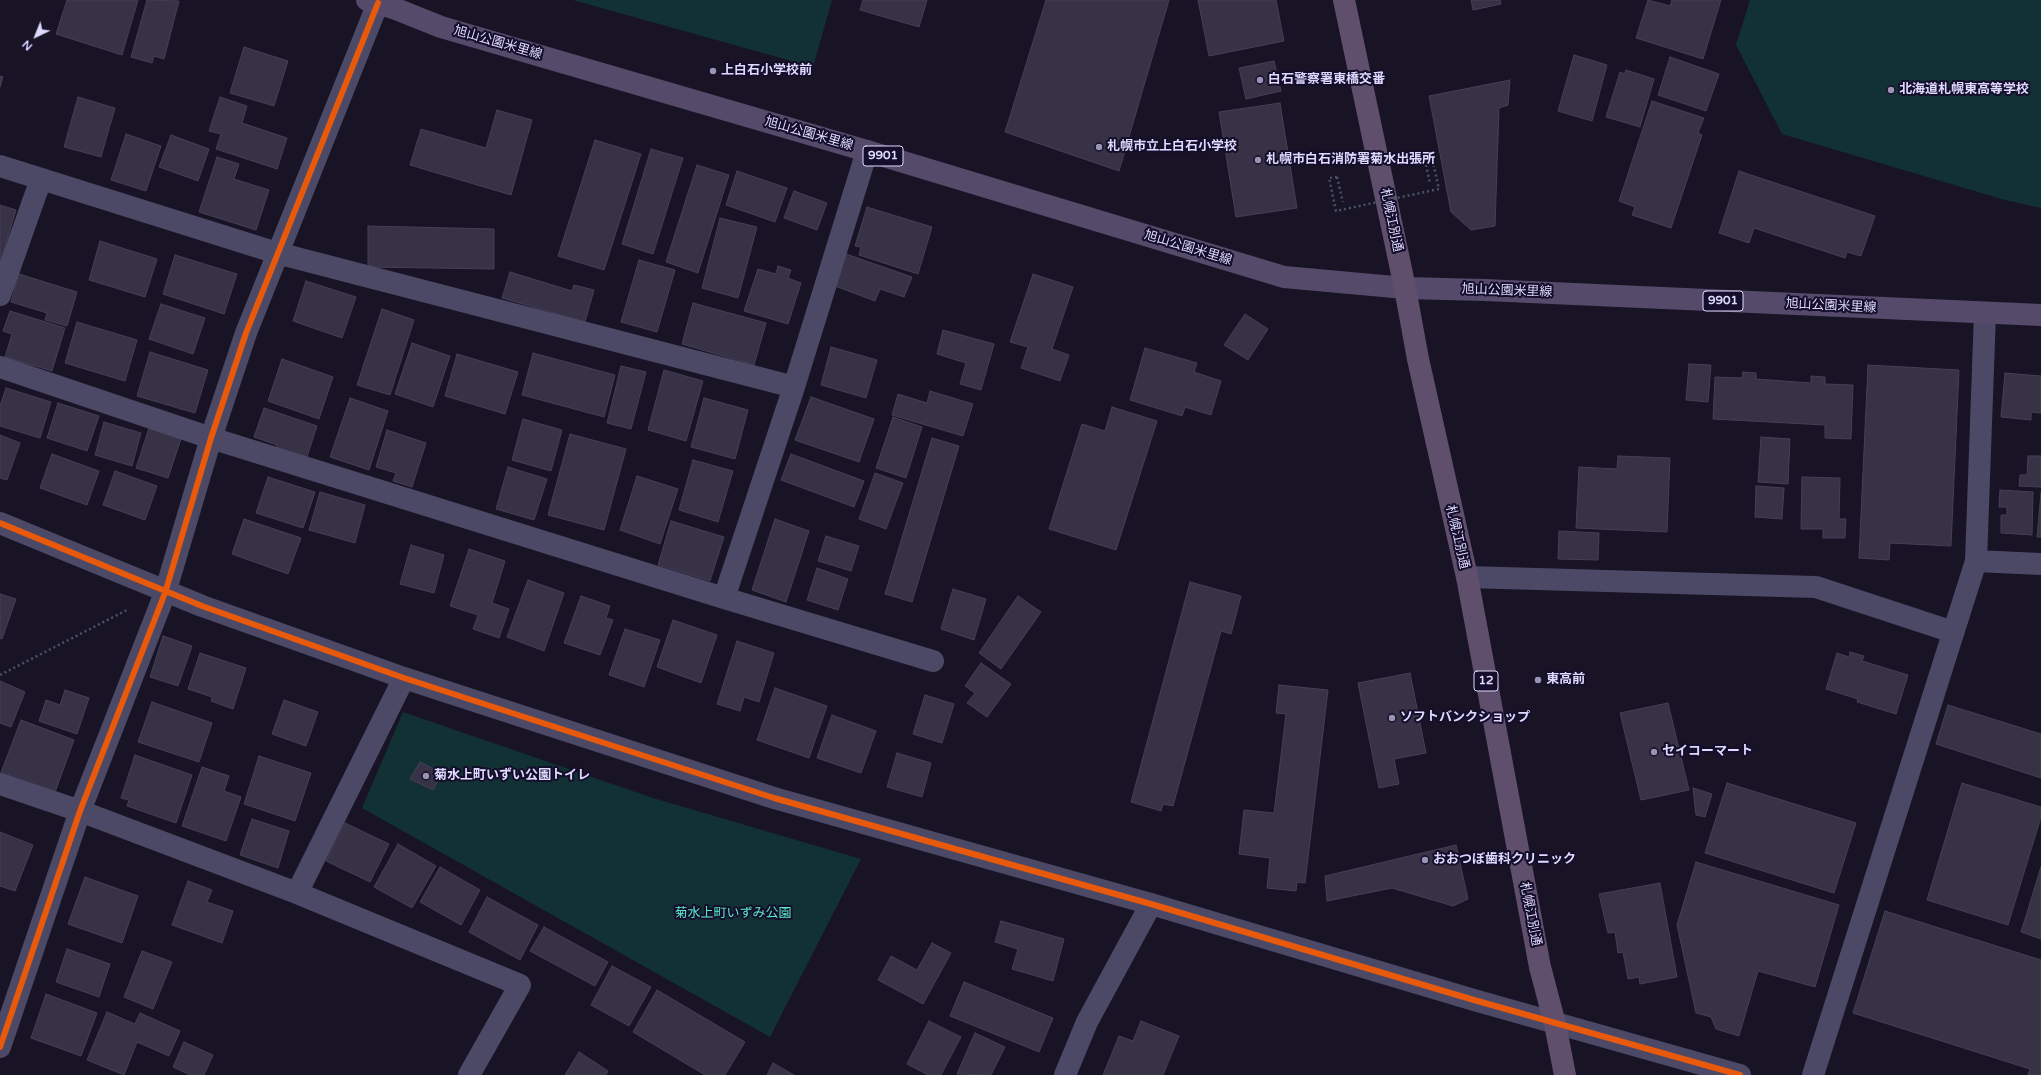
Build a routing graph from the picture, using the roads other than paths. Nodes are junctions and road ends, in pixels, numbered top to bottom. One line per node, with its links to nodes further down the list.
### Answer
1 (1344, 0): 7 (highway, 札幌江別通 / 12)
2 (385, 3): 3 (main road, 旭山公園米里線 / 9901); 6 (street)
3 (867, 151): 7 (main road, 旭山公園米里線 / 9901); 12 (street)
4 (0, 166): 5 (street)
5 (41, 179): 6 (street); 8 (street)
6 (277, 254): 12 (street); 13 (street)
7 (1405, 288): 9 (main road, 旭山公園米里線 / 9901); 17 (highway, 札幌江別通 / 12)
8 (0, 295)
9 (1985, 313): 10 (main road, 旭山公園米里線 / 9901); 15 (street)
10 (2041, 315)
11 (0, 367): 13 (street)
12 (794, 387): 19 (street)
13 (211, 438): 18 (street); 19 (street)
14 (0, 524): 18 (street)
15 (1976, 561): 16 (street); 20 (street)
16 (2041, 564)
17 (1466, 577): 20 (street); 27 (highway, 札幌江別通 / 12)
18 (166, 593): 22 (street); 24 (street)
19 (724, 598): 21 (street)
20 (1953, 632): 33 (street)
21 (933, 661)
22 (404, 678): 25 (street); 26 (street)
23 (0, 784): 24 (street)
24 (80, 811): 25 (street); 28 (street)
25 (298, 893): 29 (street)
26 (1151, 904): 27 (street); 30 (street)
27 (1555, 1024): 31 (highway, 札幌江別通 / 12); 32 (street)
28 (0, 1047)
29 (469, 1075)
30 (1065, 1075)
31 (1565, 1075)
32 (1740, 1075)
33 (1813, 1075)

